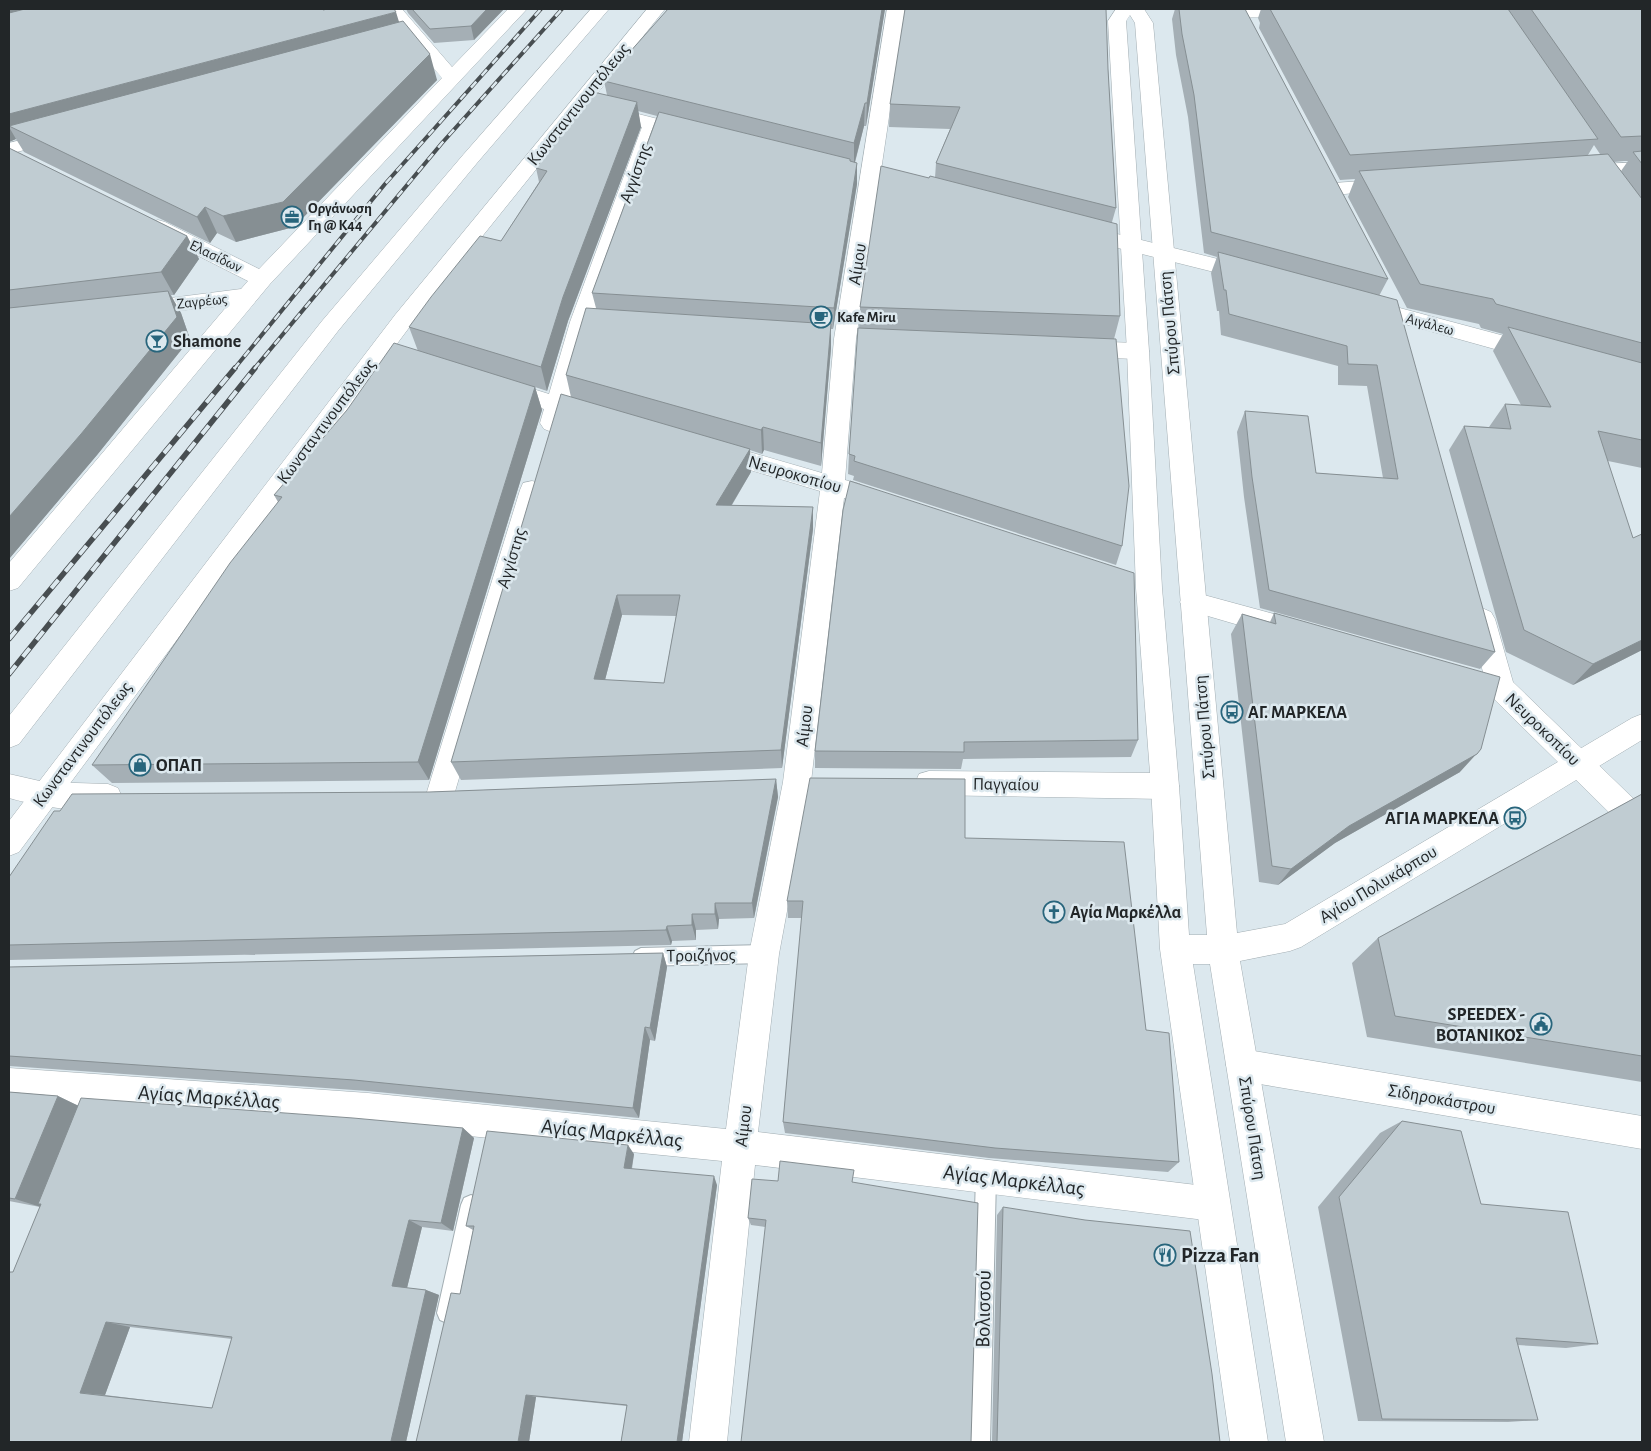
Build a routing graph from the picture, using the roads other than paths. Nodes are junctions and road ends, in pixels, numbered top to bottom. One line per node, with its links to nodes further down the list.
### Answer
1 (394, 9): 11 (street)
2 (518, 9): 13 (street)
3 (600, 9): 52 (street)
4 (656, 9): 14 (street, Κωνσταντινουπόλεως)
5 (896, 9): 43 (street, Αίμου)
6 (1125, 9): 25 (street, Σπύρου Πάτση)
7 (1135, 9): 26 (street, Σπύρου Πάτση)
8 (1207, 9): 10 (street)
9 (1302, 9): 10 (street)
10 (1243, 17)
11 (417, 38): 12 (street); 13 (street)
12 (398, 43)
13 (452, 79): 27 (street)
14 (578, 104): 15 (street); 61 (street, Κωνσταντινουπόλεως)
15 (653, 124): 17 (street); 38 (street, Αγγίστης)
16 (66, 134): 18 (street)
17 (709, 138)
18 (9, 149)
19 (1642, 168): 20 (street)
20 (1560, 172)
21 (1412, 183): 22 (street)
22 (1333, 189)
23 (140, 218): 27 (street, Ελασίδων)
24 (1058, 226): 25 (street)
25 (1131, 244): 26 (street); 35 (street, Σπύρου Πάτση)
26 (1164, 252): 28 (street); 46 (street, Σπύρου Πάτση)
27 (262, 278): 30 (street)
28 (1267, 279)
29 (1385, 290): 33 (street)
30 (247, 296): 32 (street, Ζαγρέως); 45 (street)
31 (1351, 302): 33 (street, Αιγάλεω)
32 (118, 311)
33 (1400, 325): 36 (street, Αιγάλεω)
34 (1060, 348): 35 (street)
35 (1138, 351): 59 (street, Σπύρου Πάτση)
36 (1558, 359)
37 (483, 382): 38 (street)
38 (558, 406): 39 (street); 40 (street, Αγγίστης)
39 (615, 422)
40 (546, 444)
41 (691, 444): 43 (street, Νευροκοπίου)
42 (538, 472): 63 (street, Αγγίστης)
43 (833, 485): 44 (street, Νευροκοπίου); 54 (street, Αίμου)
44 (870, 497)
45 (9, 581)
46 (1193, 602): 48 (street); 68 (street, Σπύρου Πάτση)
47 (1477, 602): 50 (street)
48 (1302, 632)
49 (1461, 677): 50 (street, Νευροκοπίου)
50 (1501, 688): 53 (street, Νευροκοπίου)
51 (1642, 726): 53 (street, Αγίου Πολυκάρπου)
52 (9, 736)
53 (1579, 764): 65 (street, Νευροκοπίου); 68 (street, Αγίου Πολυκάρπου)
54 (797, 782): 55 (street); 56 (street); 69 (street, Αίμου)
55 (827, 782)
56 (768, 783)
57 (906, 783): 59 (street, Παγγαίου)
58 (9, 786): 61 (street)
59 (1165, 786): 67 (street, Σπύρου Πάτση)
60 (470, 794): 63 (street)
61 (44, 795): 64 (street); 66 (street, Κωνσταντινουπόλεως)
62 (411, 795): 63 (street)
63 (440, 795)
64 (129, 798)
65 (1642, 826)
66 (9, 843)
67 (1175, 949): 68 (street, Αγίου Πολυκάρπου); 77 (street, Σπύρου Πάτση)
68 (1223, 950): 71 (street, Σπύρου Πάτση)
69 (764, 954): 70 (lane, Τροιζήνος); 74 (street, Αίμου)
70 (625, 957)
71 (1242, 1065): 73 (street, Σιδηροκάστρου); 82 (street, Σπύρου Πάτση)
72 (9, 1084): 74 (street, Αγίας Μαρκέλλας)
73 (1642, 1133)
74 (740, 1146): 75 (street, Αγίας Μαρκέλλας); 79 (street, Αίμου)
75 (986, 1177): 77 (street, Αγίας Μαρκέλλας); 80 (lane, Βολισσού)
76 (475, 1188): 78 (lane)
77 (1213, 1204): 81 (street, Σπύρου Πάτση)
78 (443, 1335)
79 (708, 1442)
80 (979, 1442)
81 (1249, 1442)
82 (1304, 1442)

